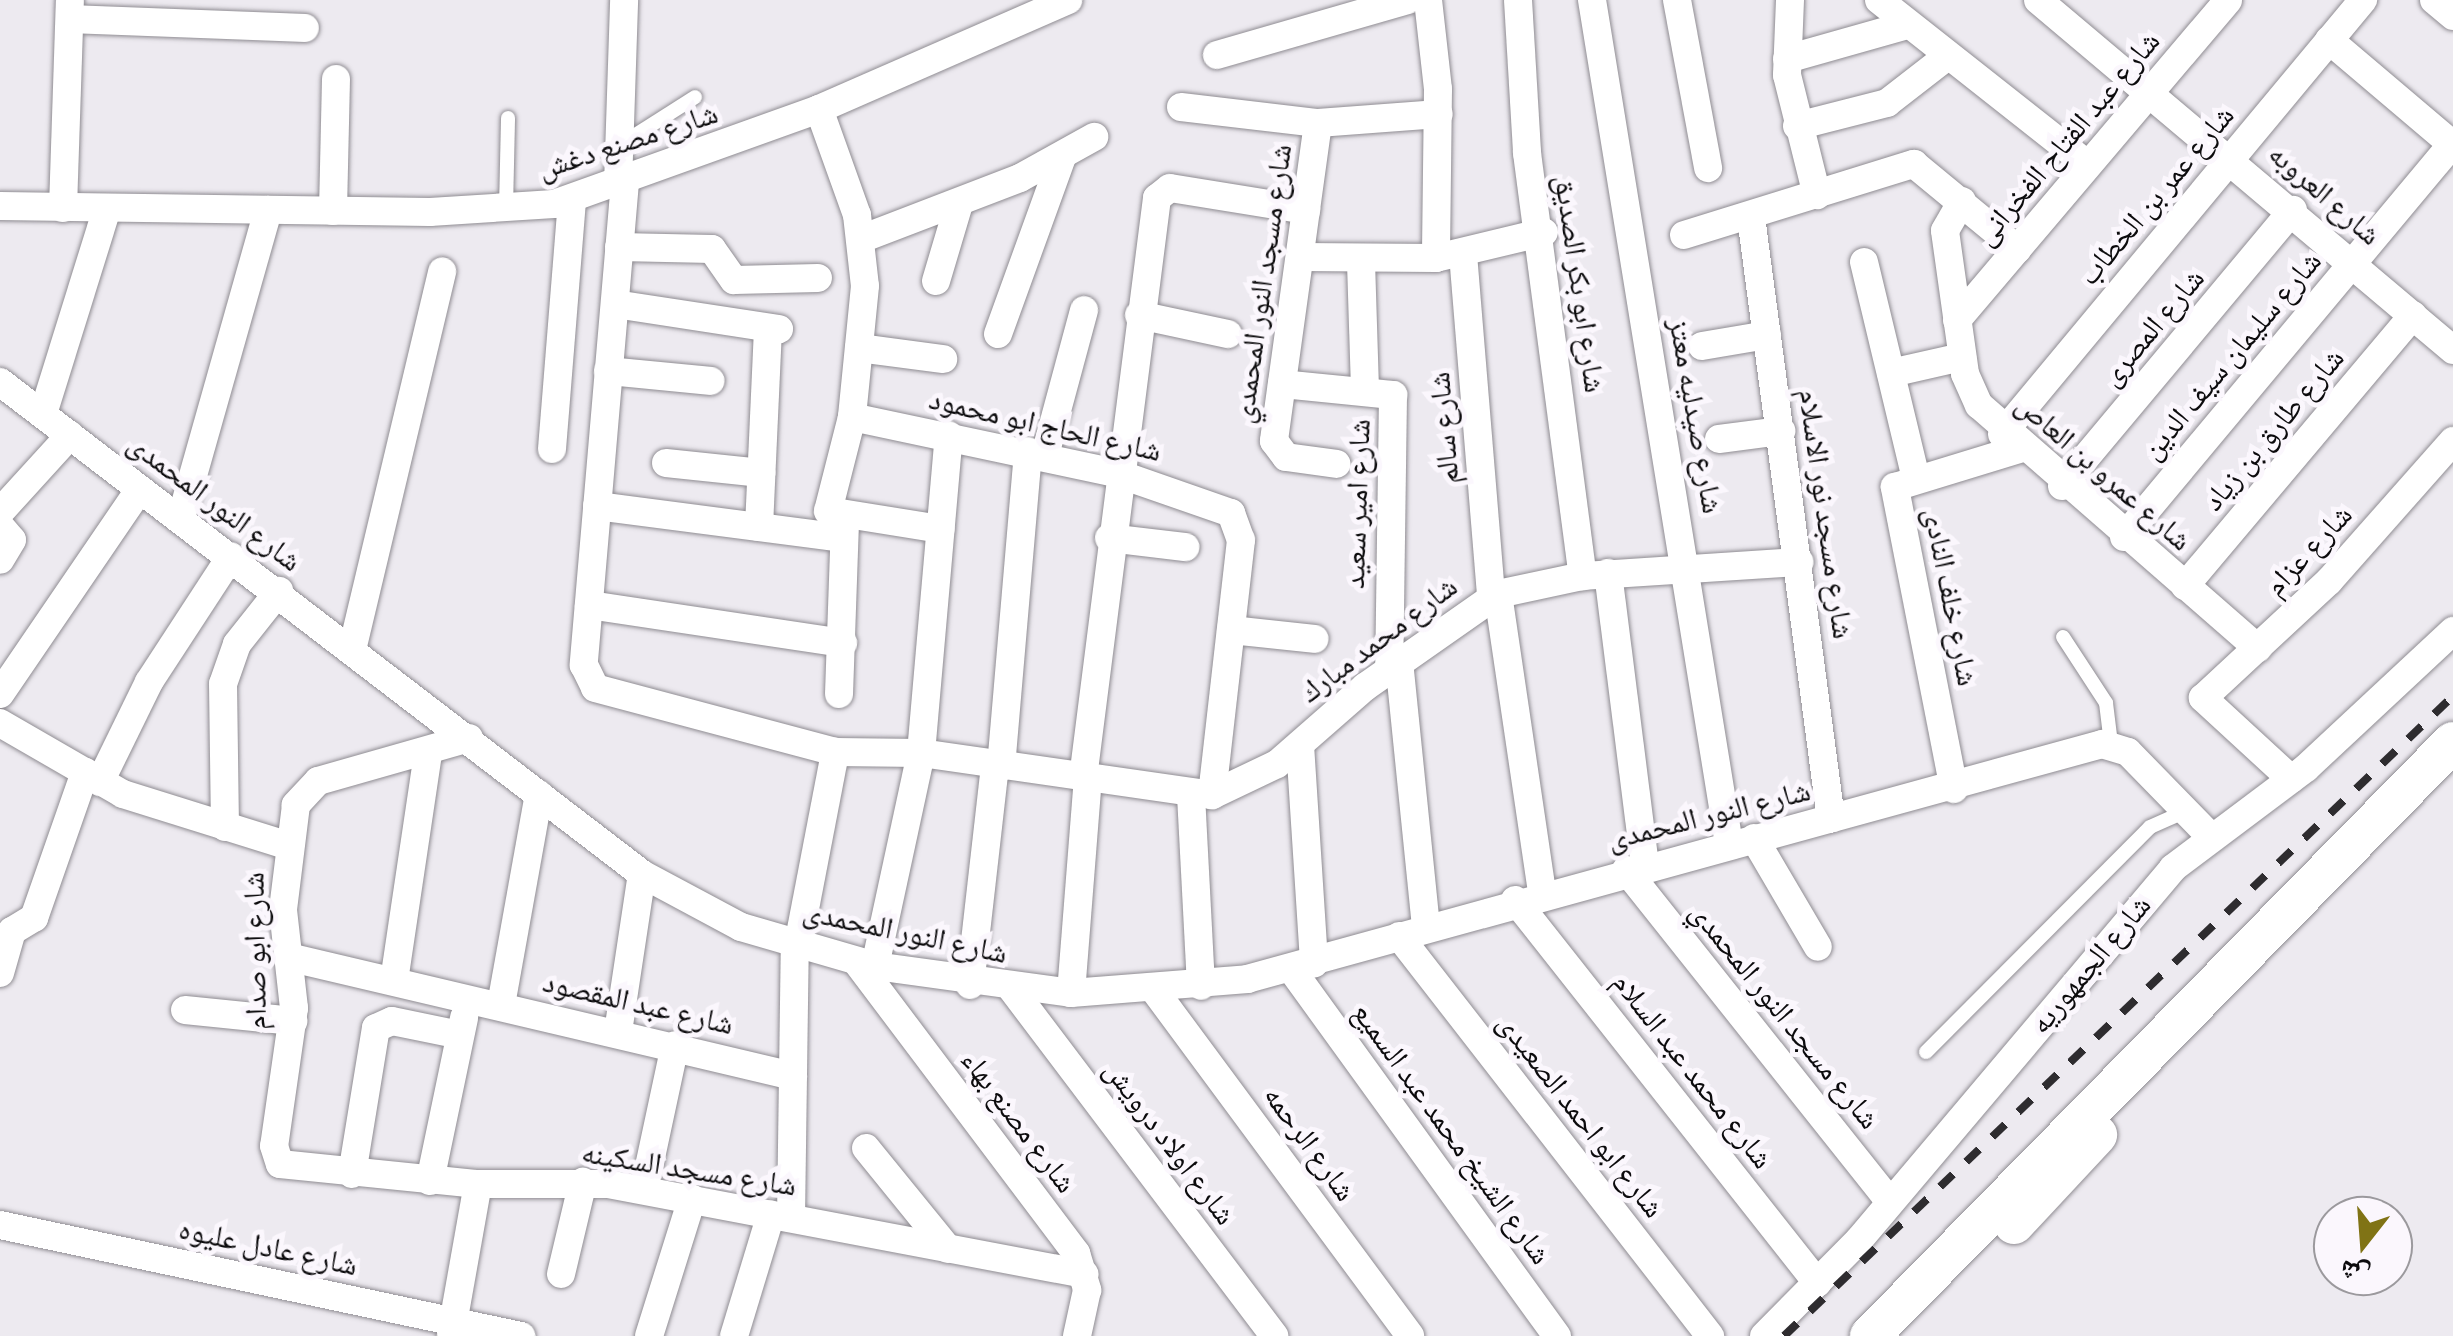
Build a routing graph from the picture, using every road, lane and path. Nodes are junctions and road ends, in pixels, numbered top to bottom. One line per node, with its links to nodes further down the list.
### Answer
1 (624, 0): 33 (street)
2 (1068, 0): 26 (street, شارع مصنع دغش)
3 (1408, 0): 19 (street)
4 (1428, 0): 27 (street, شارع سالم)
5 (1518, 0): 52 (street, شارع ابو بكر الصديق)
6 (1592, 0): 114 (street, شارع صيدليه معتز)
7 (1677, 0): 37 (street)
8 (1790, 0): 21 (street)
9 (1879, 0): 16 (street)
10 (2038, 0): 23 (street, شارع العروبه)
11 (2363, 0): 18 (street, شارع عمر بن الخطاب)
12 (2434, 0): 15 (street)
13 (2221, 2): 23 (street, شارع عبد الفتاح الفخرانى)
14 (70, 10): 17 (street); 44 (street)
15 (2453, 16)
16 (1907, 25): 20 (street); 21 (street)
17 (305, 28)
18 (2329, 40): 32 (street); 35 (street, شارع عمر بن الخطاب)
19 (1216, 55)
20 (1946, 58): 30 (street); 36 (street)
21 (1787, 59): 30 (street)
22 (336, 78): 48 (street)
23 (2152, 89): 35 (street, شارع العروبه); 36 (street, شارع عبد الفتاح الفخرانى)
24 (695, 97): 33 (lane)
25 (1181, 108): 29 (street)
26 (819, 109): 38 (street, شارع مصنع دغش); 54 (street)
27 (1439, 114): 29 (street); 58 (street, شارع سالم)
28 (508, 118): 46 (lane)
29 (1318, 123): 49 (street, شارع مسجد النور المحمدي)
30 (1797, 126): 39 (street)
31 (1094, 138): 34 (street)
32 (2453, 144): 61 (street)
33 (619, 146): 38 (street)
34 (1062, 157): 42 (street); 70 (street)
35 (2232, 157): 50 (street, شارع العروبه); 91 (street, شارع عمر بن الخطاب)
36 (2088, 165): 56 (street, شارع عبد الفتاح الفخرانى)
37 (1708, 168)
38 (621, 183): 40 (street, شارع مصنع دغش); 55 (street)
39 (1817, 195): 41 (street); 51 (street)
40 (572, 200): 46 (street, شارع مصنع دغش); 92 (street)
41 (1962, 202): 56 (street); 69 (street, شارع عمرو بن العاص)
42 (958, 204): 54 (street); 64 (street)
43 (0, 206): 44 (street, شارع مصنع دغش)
44 (63, 208): 45 (street, شارع مصنع دغش)
45 (107, 209): 47 (street, شارع مصنع دغش); 84 (street)
46 (506, 209): 48 (street, شارع مصنع دغش)
47 (268, 210): 48 (street, شارع مصنع دغش); 103 (street)
48 (334, 210)
49 (1306, 210): 57 (street, شارع مسجد النور المحمدي); 67 (street)
50 (2293, 210): 61 (street, شارع العروبه); 99 (street, شارع المصرى)
51 (1750, 218): 53 (street); 72 (street, شارع مسجد نور الاسلام)
52 (1544, 232): 58 (street); 115 (street, شارع ابو بكر الصديق)
53 (1684, 234)
54 (861, 239): 74 (street)
55 (620, 247): 63 (street); 65 (street)
56 (2018, 249): 69 (street, شارع عبد الفتاح الفخرانى)
57 (1300, 256): 59 (street); 82 (street, شارع مسجد النور المحمدي)
58 (1449, 256): 59 (street); 118 (street, شارع سالم)
59 (1361, 262): 83 (street)
60 (1864, 262): 79 (street)
61 (2352, 262): 68 (street, شارع العروبه); 108 (street, شارع سليمان سيف الدين)
62 (442, 271): 125 (street)
63 (818, 278)
64 (936, 282)
65 (615, 304): 78 (street); 97 (street)
66 (1084, 310): 93 (street)
67 (1140, 315): 71 (street); 96 (street)
68 (2412, 315): 75 (street, شارع العروبه); 116 (street, شارع طارق بن زياد)
69 (1958, 320): 76 (street, شارع عمرو بن العاص)
70 (998, 334)
71 (1228, 334)
72 (1768, 335): 73 (street); 86 (street, شارع مسجد نور الاسلام)
73 (1702, 346)
74 (860, 348): 77 (street); 85 (street)
75 (2453, 350)
76 (1962, 358): 79 (street); 91 (street, شارع عمرو بن العاص)
77 (943, 359)
78 (608, 371): 80 (street); 101 (street)
79 (1891, 373): 98 (street)
80 (711, 381)
81 (0, 382): 84 (street, شارع النور المحمدى)
82 (1282, 384): 83 (street, شارع امير سعيد); 95 (street, شارع مسجد النور المحمدي)
83 (1365, 390): 127 (street, شارع امير سعيد)
84 (43, 414): 87 (street, شارع النور المحمدى)
85 (852, 417): 88 (street, شارع الحاج ابو محمود); 107 (street)
86 (1781, 431): 89 (street); 113 (street, شارع مسجد نور الاسلام)
87 (70, 435): 100 (street, شارع النور المحمدى); 102 (street)
88 (949, 435): 93 (street, شارع الحاج ابو محمود); 106 (street)
89 (1719, 439)
90 (2453, 440): 126 (street, شارع عزام)
91 (2011, 441): 98 (street, شارع خلف النادى); 99 (street, شارع عمرو بن العاص)
92 (552, 449)
93 (1037, 453): 96 (street, شارع الحاج ابو محمود); 138 (street)
94 (666, 463): 97 (street)
95 (1337, 464)
96 (1116, 472): 109 (street); 120 (street, شارع الحاج ابو محمود)
97 (761, 473): 105 (street)
98 (1916, 478): 142 (street, شارع خلف النادى)
99 (2062, 486): 108 (street, شارع عمرو بن العاص)
100 (140, 489): 103 (street, شارع النور المحمدى); 128 (street)
101 (598, 506): 105 (street); 119 (street)
102 (0, 512)
103 (181, 518): 111 (street, شارع النور المحمدى)
104 (0, 526): 112 (street)
105 (759, 527): 107 (street)
106 (940, 528): 107 (street); 137 (street)
107 (844, 529): 124 (street)
108 (2124, 537): 116 (street, شارع عمرو بن العاص)
109 (1109, 538): 110 (street); 141 (street)
110 (1185, 548)
111 (231, 556): 117 (street, شارع النور المحمدى); 139 (street)
112 (0, 560)
113 (1800, 562): 114 (street, شارع محمد مبارك); 146 (street, شارع مسجد نور الاسلام)
114 (1690, 568): 115 (street, شارع محمد مبارك); 149 (street, شارع صيدليه معتز)
115 (1596, 575): 118 (street, شارع محمد مبارك); 151 (street, شارع ابو بكر الصديق)
116 (2185, 586): 126 (street, شارع عمرو بن العاص)
117 (279, 591): 125 (street, شارع النور المحمدى); 147 (street)
118 (1495, 596): 127 (street, شارع محمد مبارك); 153 (street, شارع سالم)
119 (589, 605): 124 (street); 135 (street)
120 (1231, 630): 123 (street); 144 (street)
121 (2453, 631): 140 (street, شارع الجمهوريه)
122 (2062, 637): 133 (lane)
123 (1314, 639)
124 (843, 643): 129 (street)
125 (353, 646): 131 (street, شارع النور المحمدى)
126 (2258, 648): 140 (street, شارع عزام)
127 (1394, 665): 134 (street, شارع محمد مبارك); 154 (street)
128 (0, 694)
129 (839, 694)
130 (0, 723): 139 (street)
131 (469, 738): 136 (street, شارع ابو صدام); 143 (street, شارع النور المحمدى)
132 (2453, 742): 176 (main road)
133 (2111, 744): 142 (street, شارع النور المحمدى); 145 (street)
134 (1300, 745): 144 (street, شارع محمد مبارك); 160 (street)
135 (835, 752): 137 (street); 156 (street)
136 (428, 753): 150 (street, شارع ابو صدام); 162 (street)
137 (921, 753): 138 (street); 159 (street)
138 (998, 767): 141 (street); 163 (street)
139 (92, 777): 147 (street); 161 (street)
140 (2291, 778): 148 (street, شارع الجمهوريه)
141 (1086, 779): 144 (street); 167 (street)
142 (1954, 789): 146 (street, شارع النور المحمدى)
143 (539, 794): 152 (street, شارع النور المحمدى); 169 (street)
144 (1202, 795): 164 (street)
145 (2186, 812): 148 (street); 175 (lane)
146 (1831, 820): 149 (street, شارع النور المحمدى)
147 (225, 827): 150 (street)
148 (2210, 835): 186 (street, شارع الجمهوريه)
149 (1741, 842): 151 (street, شارع النور المحمدى); 157 (street)
150 (289, 846): 158 (street, شارع ابو صدام)
151 (1636, 868): 153 (street, شارع النور المحمدى); 186 (street, شارع مسجد النور المحمدي)
152 (642, 874): 156 (street, شارع النور المحمدى); 172 (street)
153 (1529, 896): 154 (street, شارع النور المحمدى); 192 (street, شارع محمد عبد السلام)
154 (1426, 928): 155 (street, شارع النور المحمدى)
155 (1399, 936): 160 (street, شارع النور المحمدى); 201 (street, شارع ابو احمد الصعيدى)
156 (796, 945): 159 (street, شارع النور المحمدى); 177 (street)
157 (1818, 947)
158 (288, 957): 162 (street, شارع عبد المقصود); 171 (street, شارع ابو صدام)
159 (865, 963): 163 (street, شارع النور المحمدى); 191 (street, شارع مصنع بهاء)
160 (1303, 967): 164 (street, شارع النور المحمدى); 200 (street, شارع الشيخ محمد عبد السميع)
161 (0, 973)
162 (394, 981): 168 (street, شارع عبد المقصود)
163 (970, 984): 165 (street, شارع النور المحمدى)
164 (1201, 986): 166 (street, شارع النور المحمدى)
165 (1012, 989): 167 (street, شارع النور المحمدى); 198 (street, شارع اولاد درويش)
166 (1155, 991): 167 (street, شارع النور المحمدى); 199 (street, شارع الرحمه)
167 (1071, 993)
168 (468, 997): 169 (street, شارع عبد المقصود); 173 (street)
169 (500, 1006): 172 (street, شارع عبد المقصود)
170 (185, 1010): 171 (street)
171 (293, 1021): 179 (street, شارع ابو صدام)
172 (618, 1032): 174 (street, شارع عبد المقصود)
173 (460, 1035): 180 (street); 181 (street)
174 (675, 1045): 177 (street, شارع عبد المقصود); 184 (street)
175 (1926, 1052)
176 (2137, 1073): 203 (main road); 204 (main road)
177 (793, 1076): 187 (street)
178 (866, 1148): 189 (street)
179 (280, 1164): 180 (street, شارع مسجد السكينه)
180 (352, 1174): 181 (street, شارع مسجد السكينه)
181 (430, 1181): 183 (street, شارع مسجد السكينه)
182 (583, 1182): 183 (street, شارع مسجد السكينه); 184 (street, شارع مسجد السكينه); 190 (street)
183 (478, 1184): 193 (street)
184 (644, 1190): 185 (street, شارع مسجد السكينه)
185 (692, 1199): 187 (street, شارع مسجد السكينه); 195 (street)
186 (1890, 1202): 192 (street, شارع الجمهوريه)
187 (781, 1216): 189 (street, شارع مسجد السكينه); 196 (street)
188 (0, 1225): 193 (street, شارع عادل عليوه)
189 (948, 1249): 191 (street, شارع مسجد السكينه)
190 (561, 1274)
191 (1085, 1274): 197 (street)
192 (1818, 1283): 202 (street, شارع الجمهوريه)
193 (453, 1328): 194 (street, شارع عادل عليوه)
194 (522, 1336)
195 (649, 1336)
196 (734, 1336)
197 (1077, 1336)
198 (1274, 1336)
199 (1410, 1336)
200 (1558, 1336)
201 (1710, 1336)
202 (1764, 1336)
203 (1870, 1336)
204 (1908, 1336)

